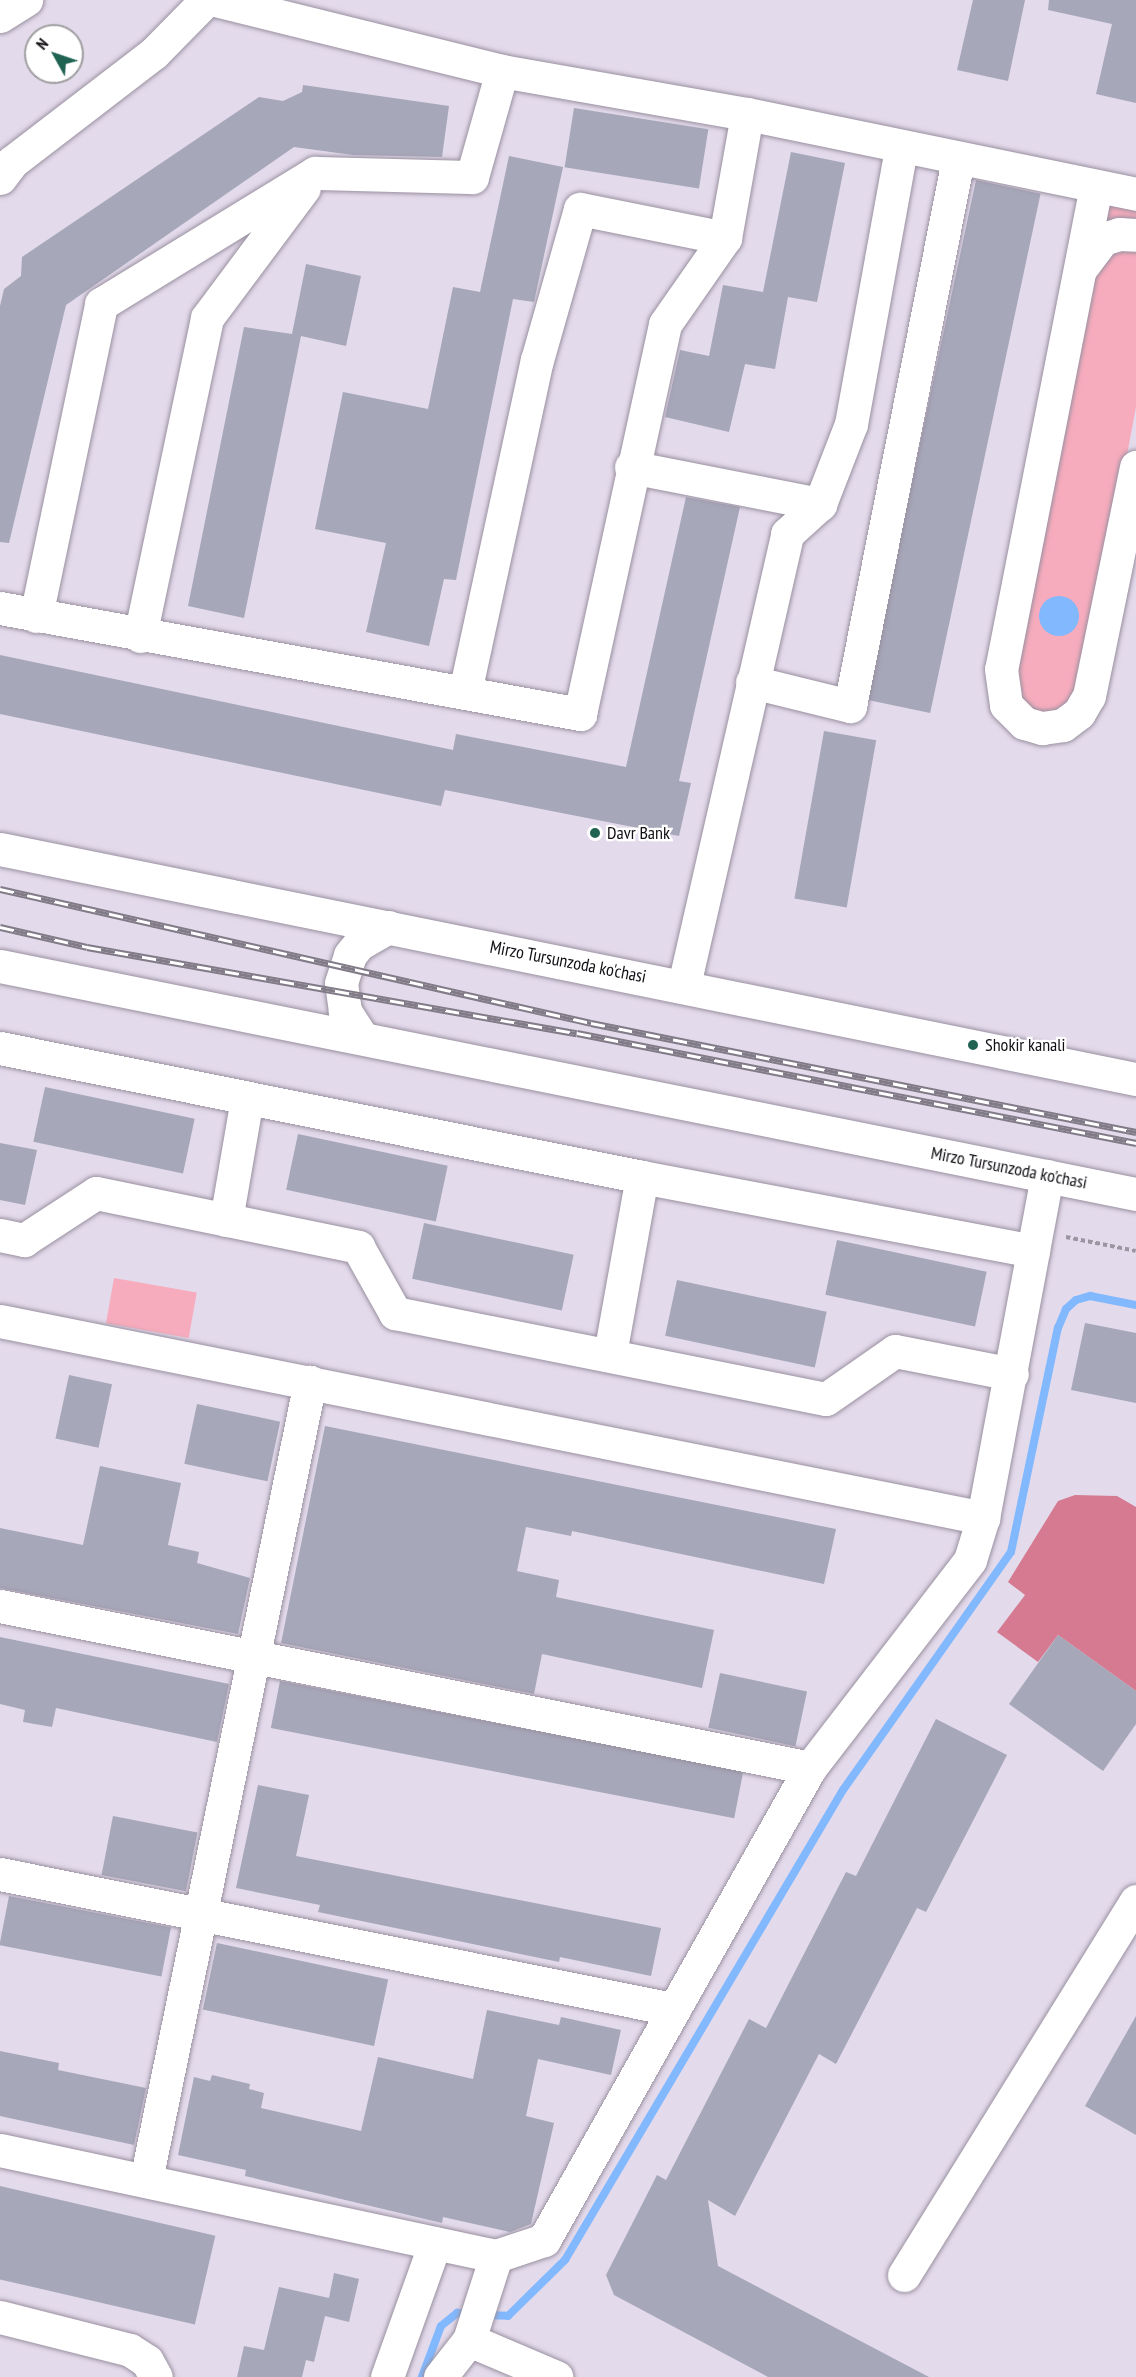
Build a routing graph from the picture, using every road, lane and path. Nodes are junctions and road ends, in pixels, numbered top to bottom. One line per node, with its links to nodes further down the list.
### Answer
1 (27, 0): 4 (street)
2 (206, 0): 10 (street)
3 (215, 0): 5 (street)
4 (0, 16)
5 (502, 71): 6 (street); 9 (street)
6 (747, 114): 7 (street); 14 (street)
7 (901, 148): 8 (street); 18 (street)
8 (958, 159): 11 (street); 22 (street)
9 (315, 173): 20 (street); 21 (street)
10 (0, 178)
11 (1096, 186): 12 (street); 15 (street)
12 (1136, 194)
13 (1136, 235): 15 (street)
14 (725, 238): 16 (street); 23 (street)
15 (1078, 278): 17 (street)
16 (631, 467): 18 (street); 23 (street)
17 (1136, 467)
18 (820, 504): 22 (street)
19 (0, 608): 20 (street)
20 (36, 616): 21 (street)
21 (140, 636): 23 (street)
22 (752, 682): 27 (street)
23 (465, 692)
24 (0, 849): 25 (street, Mirzo Tursunzoda ko'chasi)
25 (388, 927): 27 (street, Mirzo Tursunzoda ko'chasi); 28 (street)
26 (0, 966): 28 (street, Mirzo Tursunzoda ko'chasi)
27 (684, 985): 30 (street, Mirzo Tursunzoda ko'chasi)
28 (361, 1036): 32 (street, Mirzo Tursunzoda ko'chasi)
29 (0, 1048): 31 (street)
30 (1136, 1079)
31 (247, 1098): 33 (street); 35 (street)
32 (1047, 1176): 34 (street, Mirzo Tursunzoda ko'chasi); 37 (street)
33 (642, 1177): 37 (street); 39 (street)
34 (1136, 1194)
35 (226, 1220): 36 (street); 39 (street)
36 (0, 1235)
37 (1033, 1251): 40 (street)
38 (0, 1322): 41 (street)
39 (610, 1354): 40 (street)
40 (1012, 1374): 42 (street)
41 (310, 1382): 42 (street); 44 (street)
42 (983, 1518): 45 (street)
43 (0, 1606): 44 (street)
44 (254, 1657): 45 (street); 48 (street)
45 (810, 1768): 49 (street)
46 (0, 1874): 48 (street)
47 (1136, 1901): 54 (street)
48 (201, 1913): 49 (street); 51 (street)
49 (672, 2009): 53 (street)
50 (0, 2150): 51 (street)
51 (146, 2180): 52 (street)
52 (435, 2243): 53 (street); 58 (street)
53 (496, 2256): 56 (street)
54 (904, 2275)
55 (0, 2317): 57 (street)
56 (471, 2336): 59 (street); 60 (street)
57 (156, 2377)
58 (387, 2377)
59 (441, 2377)
60 (556, 2377)

